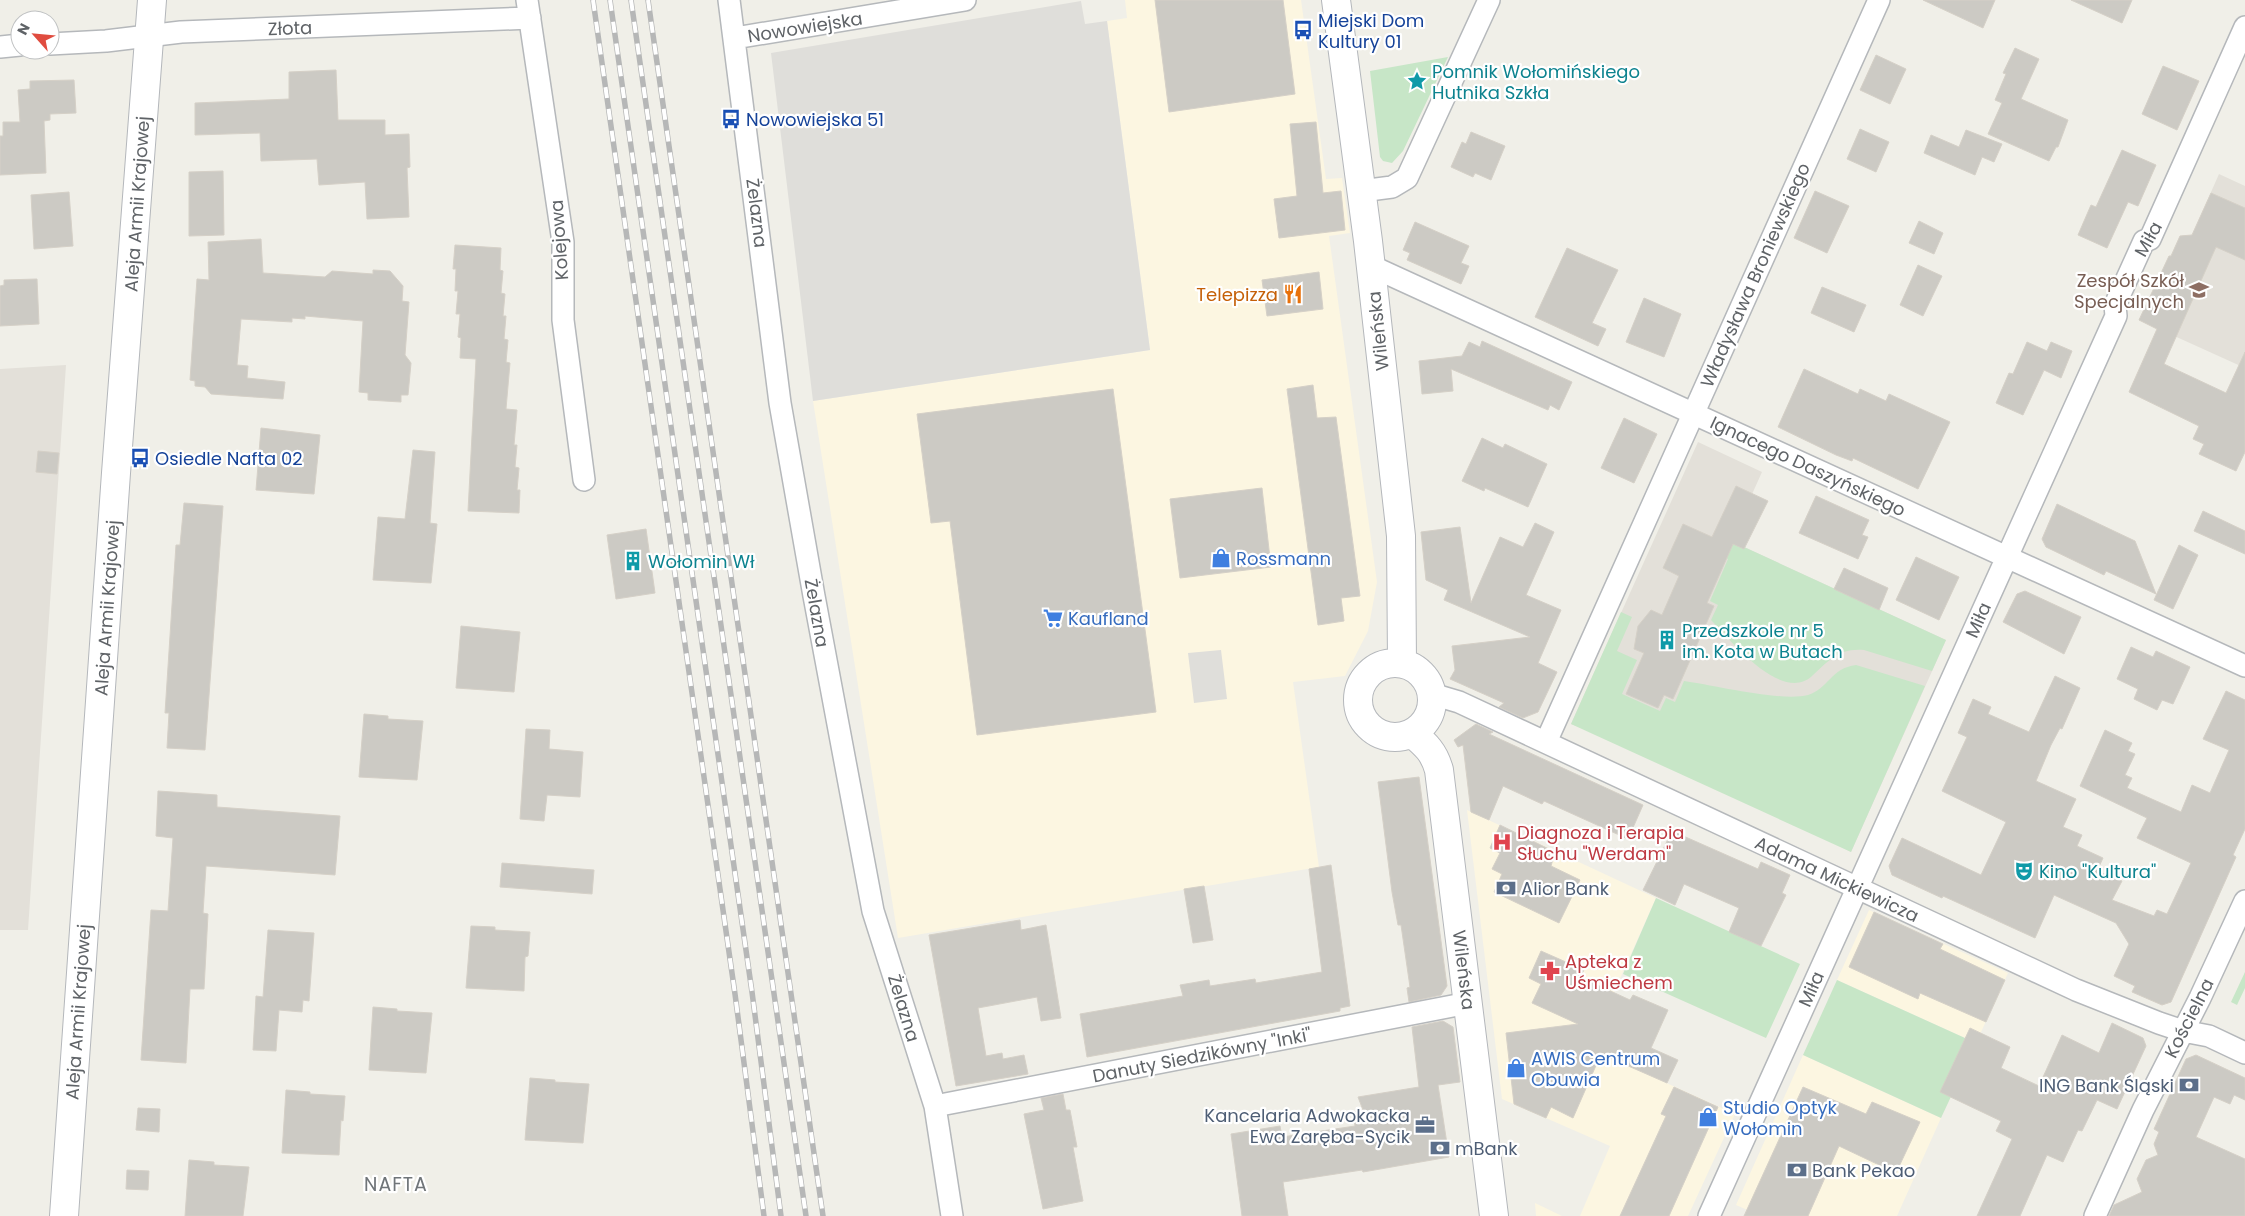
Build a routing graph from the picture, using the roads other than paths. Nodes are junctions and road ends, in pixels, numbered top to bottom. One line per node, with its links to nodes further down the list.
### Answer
1 (152, 0): 9 (street, Aleja Armii Krajowej)
2 (729, 0): 10 (street, Żelazna)
3 (965, 0): 10 (street, Nowowiejska)
4 (1336, 0): 12 (street, Wileńska)
5 (1489, 0): 12 (street)
6 (1879, 0): 14 (street, Władysława Broniewskiego)
7 (529, 9): 9 (street, Złota); 15 (street, Kolejowa)
8 (2245, 27): 16 (street, Miła)
9 (149, 36): 11 (street, Złota); 28 (street, Aleja Armii Krajowej)
10 (735, 38): 27 (street, Żelazna)
11 (60, 43)
12 (1361, 190): 13 (street, Wileńska)
13 (1371, 266): 14 (street, Ignacego Daszyńskiego); 17 (street, Wileńska)
14 (1693, 413): 16 (street, Ignacego Daszyńskiego); 21 (street, Władysława Broniewskiego)
15 (584, 480)
16 (2007, 557): 18 (street, Ignacego Daszyńskiego); 22 (street, Miła)
17 (1402, 663): 19 (street); 20 (street)
18 (2245, 666)
19 (1432, 694): 20 (street); 21 (street, Adama Mickiewicza)
20 (1412, 733): 24 (street, Wileńska)
21 (1546, 742): 22 (street, Adama Mickiewicza)
22 (1857, 888): 25 (street, Adama Mickiewicza); 31 (street, Miła)
23 (2245, 901): 25 (street, Kościelna)
24 (1468, 1004): 27 (street, Danuty Siedzikówny "Inki"); 30 (street, Wileńska)
25 (2183, 1031): 26 (street, Adama Mickiewicza); 32 (street, Kościelna)
26 (2245, 1053)
27 (935, 1106): 29 (street, Żelazna)
28 (64, 1216)
29 (952, 1216)
30 (1494, 1216)
31 (1709, 1216)
32 (2095, 1216)

